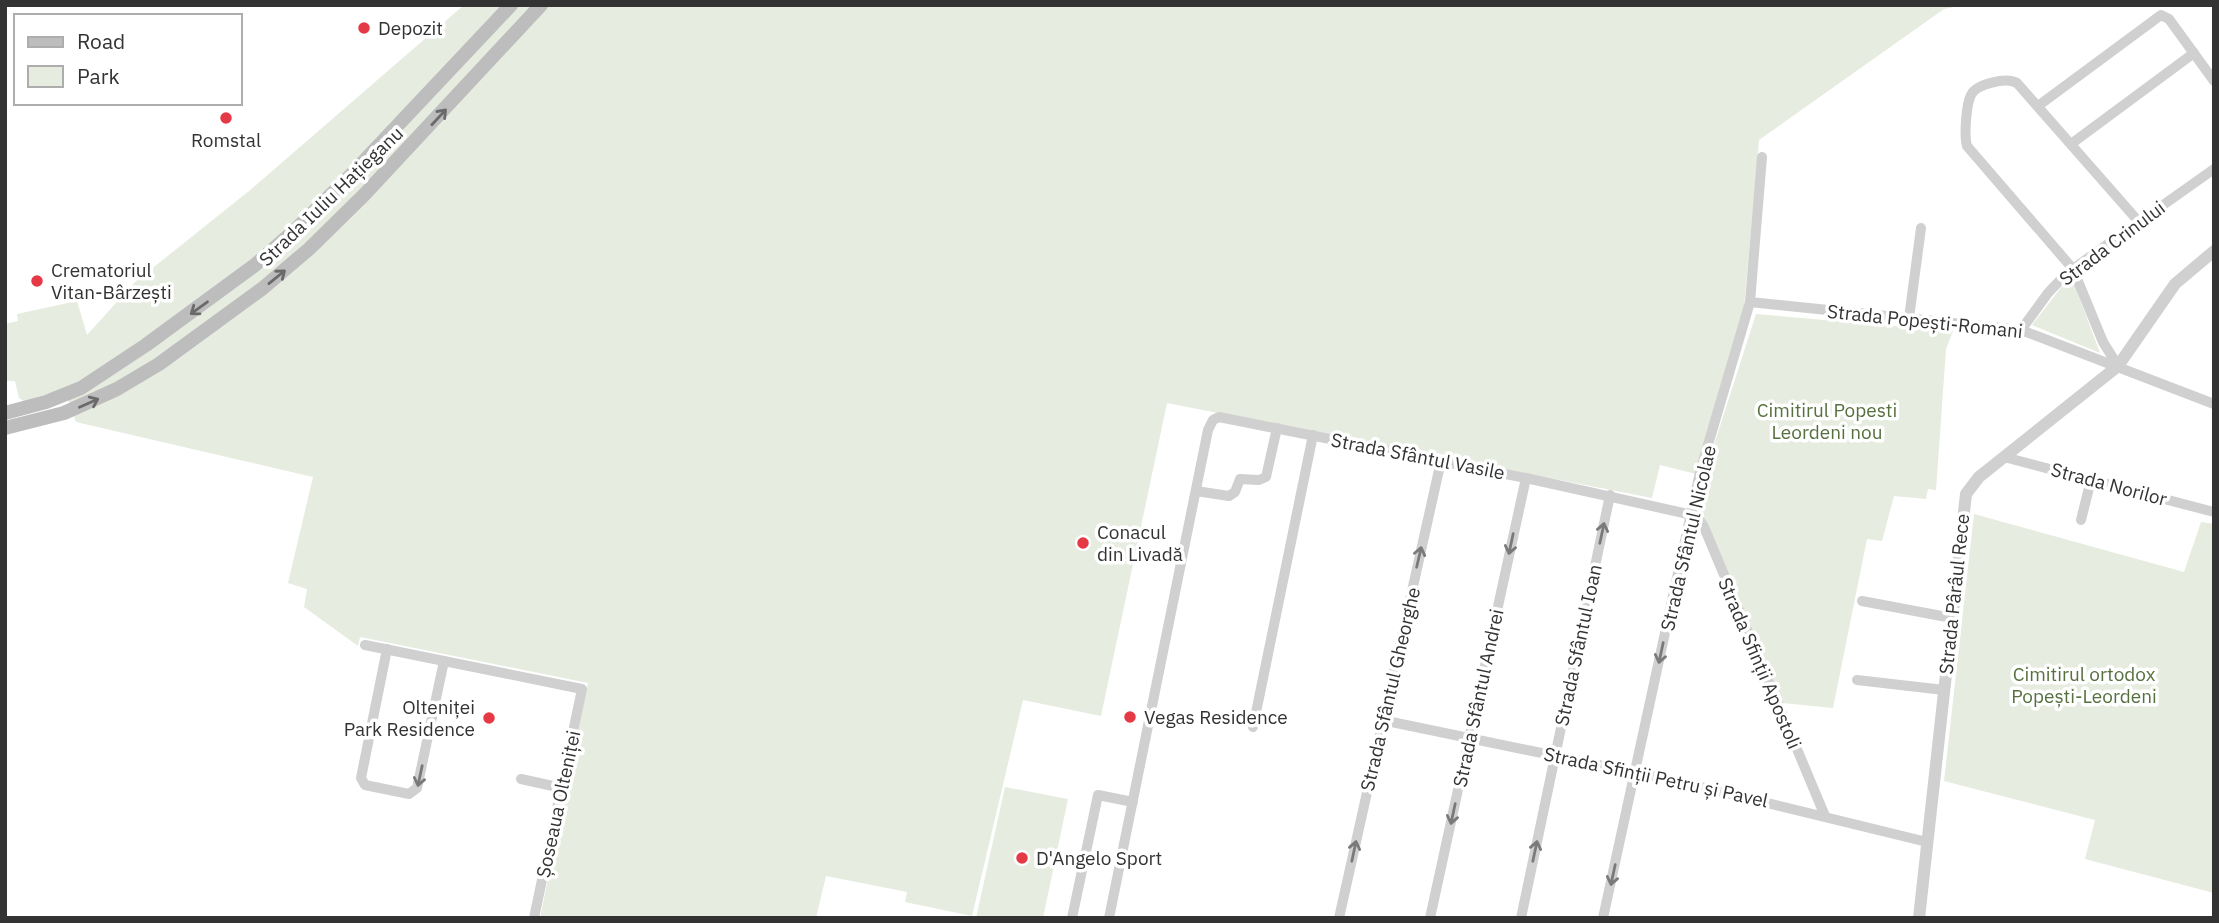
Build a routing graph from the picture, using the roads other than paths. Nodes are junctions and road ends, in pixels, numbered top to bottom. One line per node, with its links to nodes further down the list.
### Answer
1 (511, 5): 16 (main road, Strada Iuliu Hațieganu, one-way to 16)
2 (532, 8): 17 (main road, Strada Iuliu Hațieganu, one-way to 2)
3 (2194, 53): 4 (street); 5 (street); 6 (street)
4 (2214, 80)
5 (2038, 106): 6 (street); 12 (street)
6 (2071, 144): 9 (street)
7 (1762, 157): 13 (street, Strada Sfântul Nicolae)
8 (2214, 169): 9 (street, Strada Crinului)
9 (2139, 222): 12 (street, Strada Crinului)
10 (1921, 228): 14 (street)
11 (2214, 251): 18 (street, Strada Pârâul Rece)
12 (2073, 269): 15 (street, Strada Crinului); 18 (street)
13 (1750, 302): 14 (street, Strada Popești-Romani); 31 (street, Strada Sfântul Nicolae)
14 (1909, 318): 15 (street, Strada Popești-Romani)
15 (2021, 330): 18 (street, Strada Popești-Romani)
16 (146, 345): 17 (main road); 20 (main road, Strada Iuliu Hațieganu)
17 (159, 364): 21 (main road, Strada Iuliu Hațieganu, one-way to 17)
18 (2118, 366): 19 (street, Strada Popești-Romani); 24 (street, Strada Pârâul Rece)
19 (2214, 404)
20 (5, 413)
21 (5, 428)
22 (1277, 428): 23 (street); 28 (street); 28 (street)
23 (1313, 435): 25 (street, Strada Sfântul Vasile); 41 (street, Strada Sfântul Vasile)
24 (2004, 457): 27 (street, Strada Norilor); 34 (street, Strada Pârâul Rece)
25 (1441, 461): 26 (street, Strada Sfântul Vasile); 40 (street, Strada Sfântul Gheorghe, one-way to 25)
26 (1526, 478): 29 (street, Strada Sfântul Vasile); 42 (street, Strada Sfântul Andrei, one-way to 42)
27 (2091, 480): 30 (street, Strada Norilor); 32 (street)
28 (1196, 491): 47 (street)
29 (1610, 495): 31 (street, Strada Sfântul Vasile); 43 (street, Strada Sfântul Ioan, one-way to 29)
30 (2214, 512)
31 (1692, 514): 44 (street, Strada Sfântul Nicolae, one-way to 44); 48 (street, Strada Sfinții Apostoli)
32 (2081, 520)
33 (1862, 601): 34 (street)
34 (1952, 618): 39 (street, Strada Pârâul Rece)
35 (365, 645): 36 (street)
36 (387, 649): 37 (street); 37 (street, one-way to 36)
37 (444, 661): 46 (street, Șoseaua Olteniței)
38 (1857, 680): 39 (street)
39 (1944, 690): 49 (street, Strada Pârâul Rece)
40 (1382, 720): 42 (street, Strada Sfinții Petru și Pavel); 53 (street, Strada Sfântul Gheorghe, one-way to 40)
41 (1253, 727)
42 (1469, 738): 43 (street, Strada Sfinții Petru și Pavel); 54 (street, Strada Sfântul Andrei, one-way to 54)
43 (1555, 755): 44 (street, Strada Sfinții Petru și Pavel); 55 (street, Strada Sfântul Ioan, one-way to 43)
44 (1636, 772): 48 (street, Strada Sfinții Petru și Pavel); 56 (street, Strada Sfântul Nicolae, one-way to 56)
45 (521, 779): 46 (street)
46 (562, 788): 50 (street, Șoseaua Olteniței)
47 (1133, 802): 51 (street); 52 (street)
48 (1825, 816): 49 (street, Strada Sfinții Petru și Pavel)
49 (1927, 842): 57 (street, Strada Pârâul Rece)
50 (534, 918)
51 (1072, 918)
52 (1109, 918)
53 (1339, 918)
54 (1430, 918)
55 (1521, 918)
56 (1604, 918)
57 (1919, 918)

